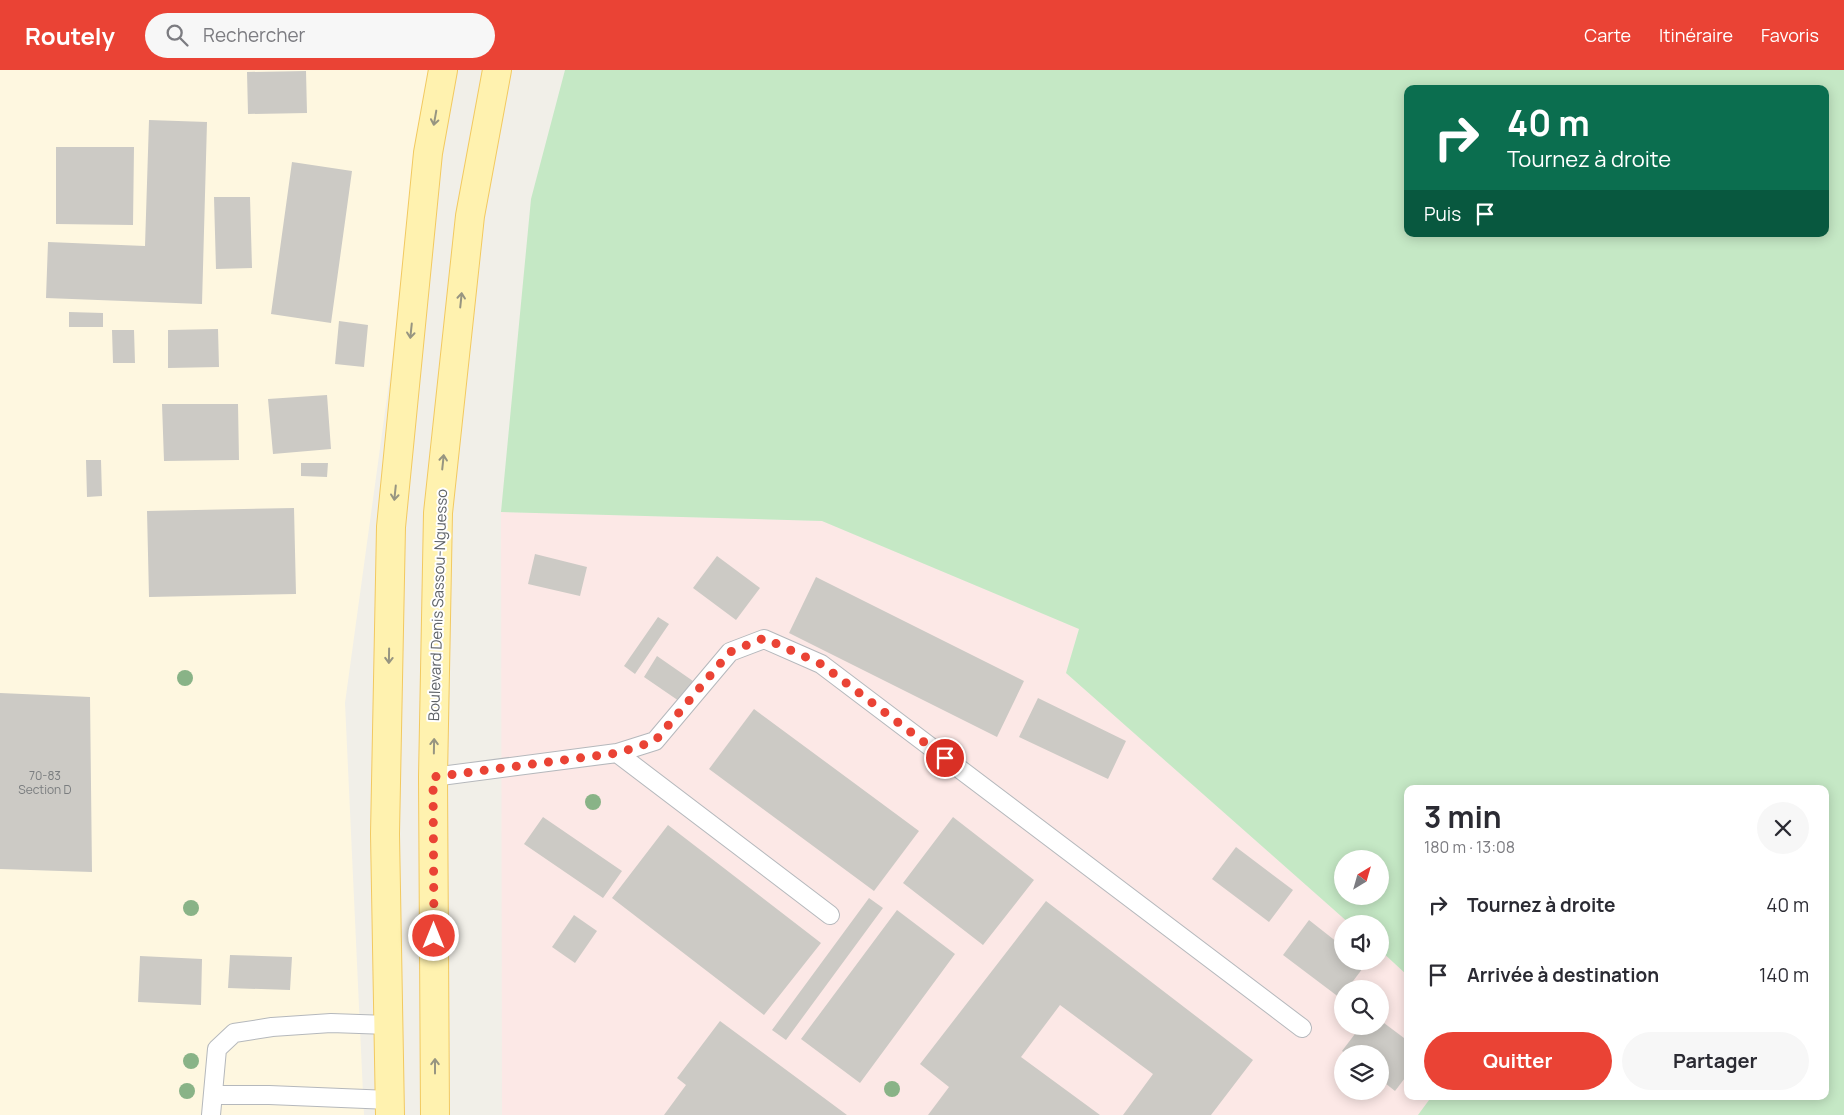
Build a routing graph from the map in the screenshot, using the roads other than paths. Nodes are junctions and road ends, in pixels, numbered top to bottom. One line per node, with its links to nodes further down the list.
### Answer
1 (444, 70): 6 (main road, one-way to 6)
2 (497, 70): 4 (main road, Boulevard Denis Sassou-Nguesso, one-way to 2)
3 (618, 753): 4 (lane); 5 (lane); 7 (lane)
4 (433, 777): 11 (main road, Boulevard Denis Sassou-Nguesso, one-way to 4)
5 (830, 915)
6 (388, 1025): 8 (lane); 9 (main road)
7 (1302, 1028)
8 (213, 1095): 9 (lane); 10 (lane)
9 (390, 1108)
10 (211, 1115)
11 (435, 1115)

